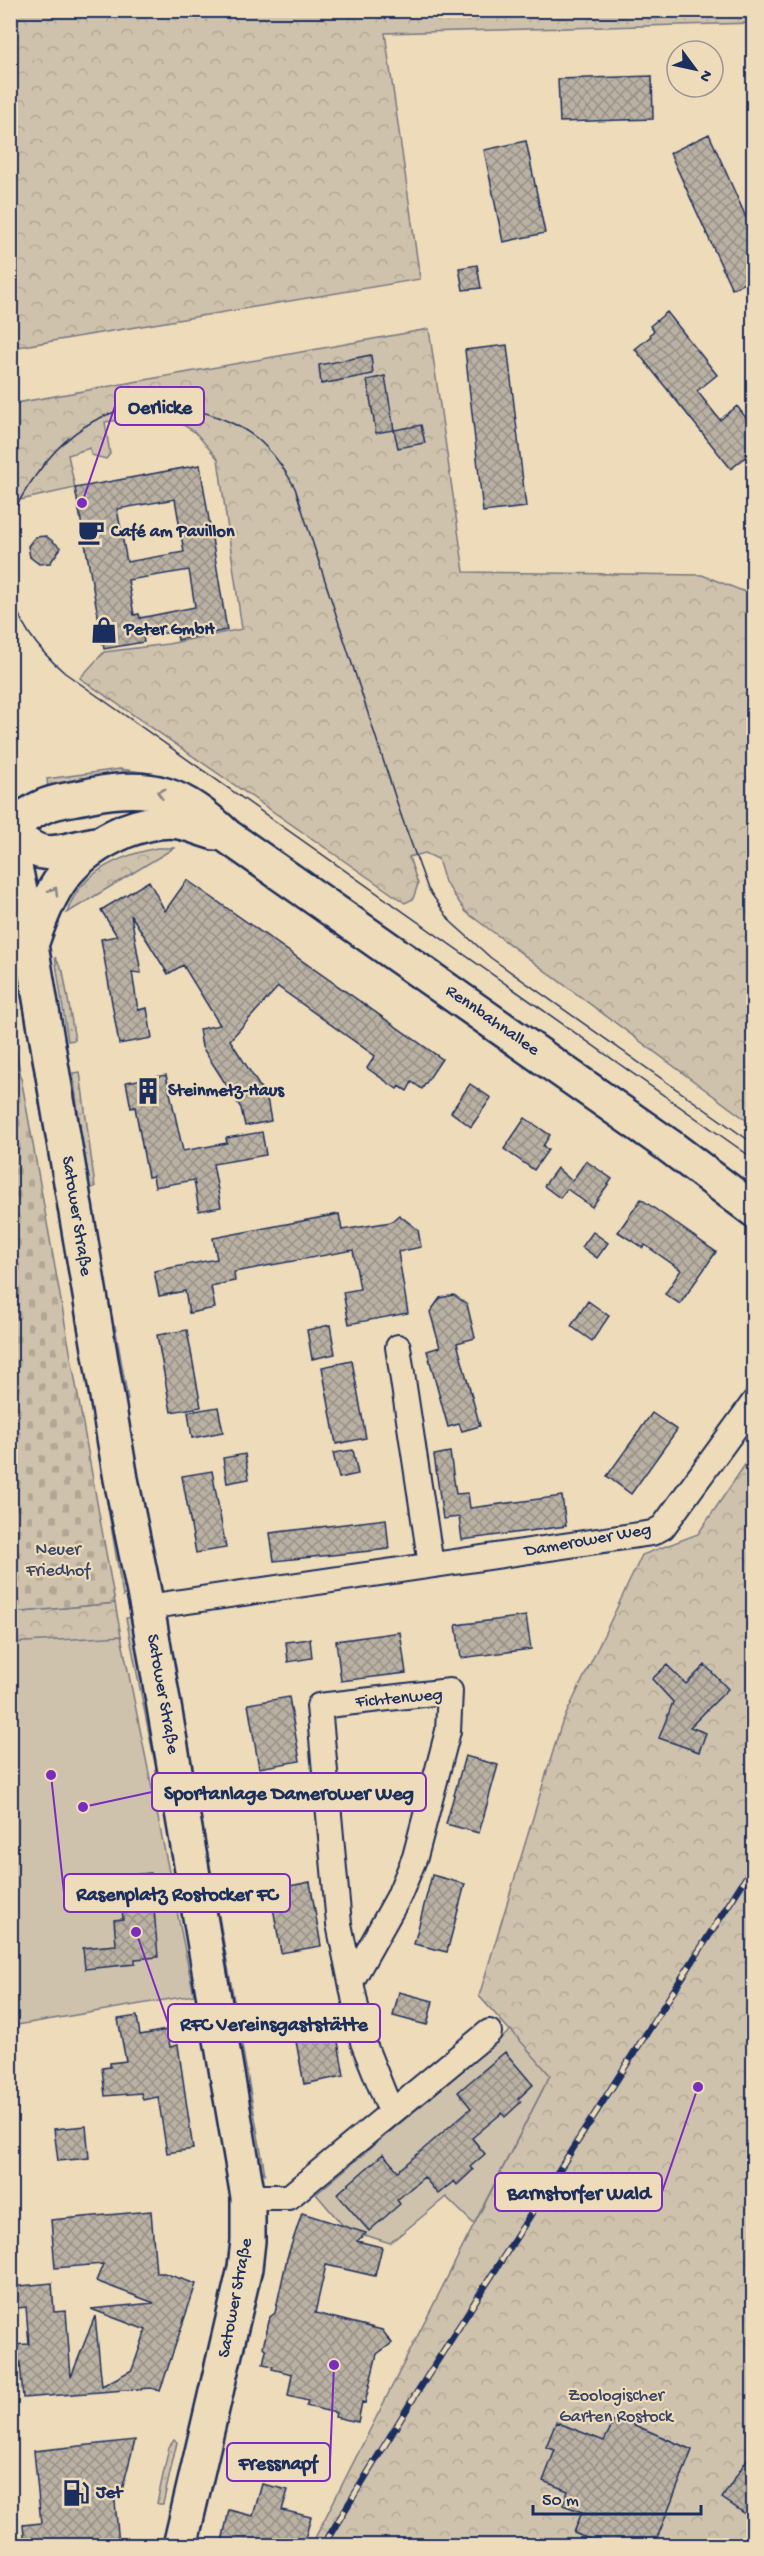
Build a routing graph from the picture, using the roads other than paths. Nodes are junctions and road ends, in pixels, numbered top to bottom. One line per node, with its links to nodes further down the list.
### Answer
1 (10, 826): 3 (main road, Rennbahnallee, one-way to 1)
2 (10, 831): 5 (main road, Rennbahnallee)
3 (227, 836): 5 (main road, Rennbahnallee); 7 (main road, Rennbahnallee)
4 (10, 842): 6 (main road, Satower Straße)
5 (96, 844): 6 (main road, Rennbahnallee, one-way to 5)
6 (31, 945): 11 (main road, Satower Straße)
7 (753, 1210)
8 (398, 1347): 10 (street)
9 (753, 1402): 10 (street, Damerower Weg)
10 (431, 1565): 11 (street, Damerower Weg)
11 (147, 1607): 15 (main road, Satower Straße)
12 (351, 1982): 12 (street, Fichtenweg); 14 (street, Fichtenweg)
13 (489, 2032): 14 (street)
14 (391, 2112): 15 (street)
15 (248, 2197): 16 (main road, Satower Straße)
16 (180, 2546)

